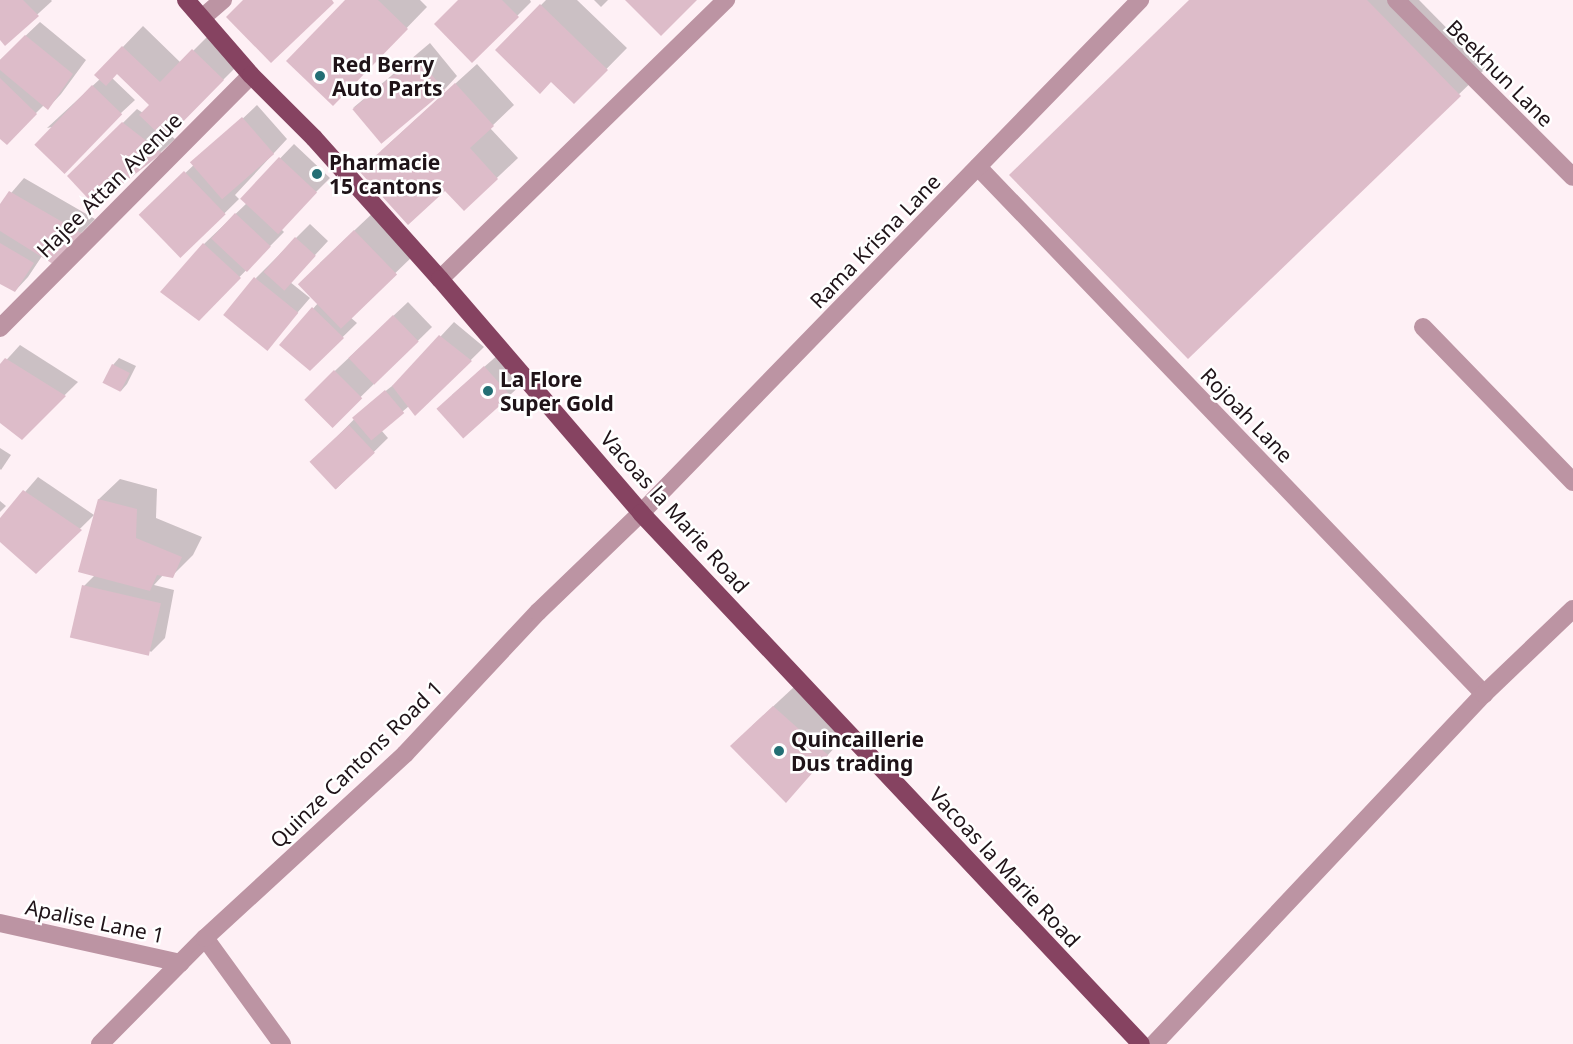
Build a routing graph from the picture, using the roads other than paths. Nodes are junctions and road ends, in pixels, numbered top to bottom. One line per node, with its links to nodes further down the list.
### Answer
1 (186, 0): 6 (main road, Vacoas la Marie Road)
2 (223, 0): 6 (street)
3 (726, 0): 10 (street)
4 (1140, 0): 8 (street, Rama Krisna Lane)
5 (1396, 0): 9 (street, Beekhun Lane)
6 (202, 18): 7 (main road, Vacoas la Marie Road)
7 (251, 75): 10 (main road, Vacoas la Marie Road); 12 (street, Hajee Attan Avenue)
8 (978, 167): 14 (street, Rama Krisna Lane); 16 (street, Rojoah Lane)
9 (1573, 177)
10 (440, 279): 14 (main road, Vacoas la Marie Road)
11 (1423, 327): 13 (street)
12 (0, 328)
13 (1573, 482)
14 (641, 513): 18 (street, Quinze Cantons Road 1); 22 (main road, Vacoas la Marie Road)
15 (1570, 615): 16 (street)
16 (1484, 694): 23 (street)
17 (0, 923): 19 (street, Apalise Lane 1)
18 (205, 938): 19 (street, Quinze Cantons Road 1); 21 (street)
19 (181, 963): 20 (street, Quinze Cantons Road 1)
20 (100, 1044)
21 (282, 1044)
22 (1141, 1044)
23 (1154, 1044)

